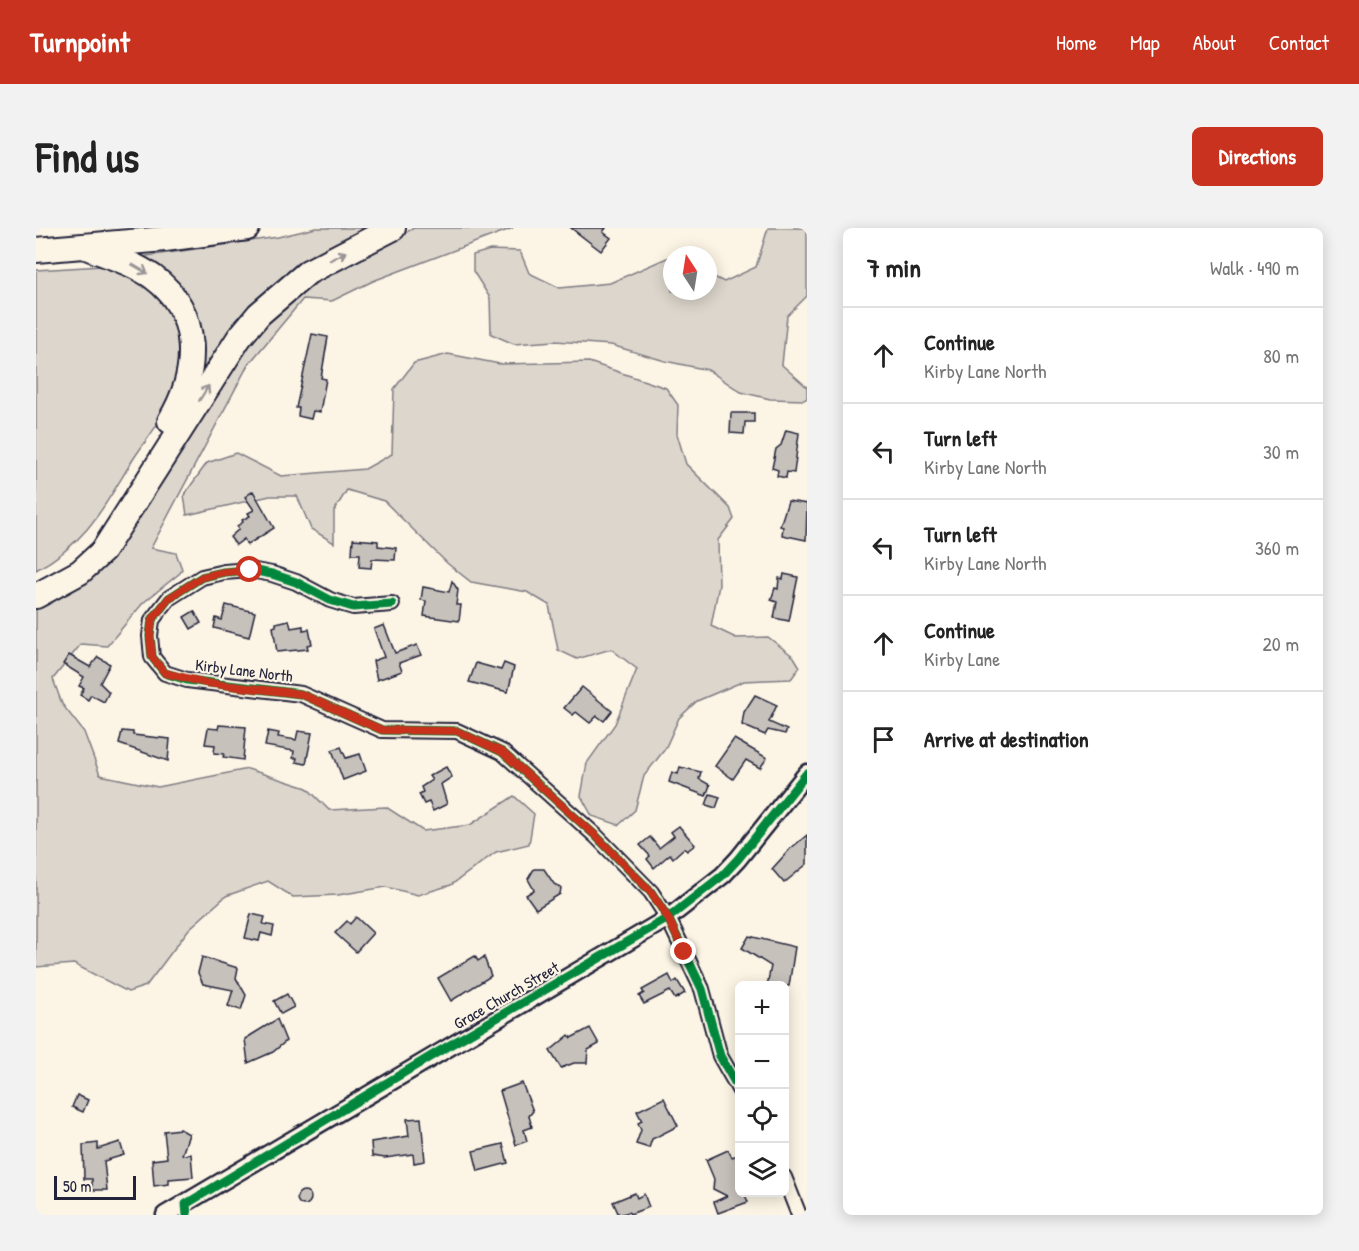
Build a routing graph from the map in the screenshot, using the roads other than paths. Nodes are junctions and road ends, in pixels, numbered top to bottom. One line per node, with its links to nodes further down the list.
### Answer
1 (247, 228): 3 (highway)
2 (393, 228): 6 (highway, one-way to 2)
3 (86, 247): 4 (highway); 5 (highway, one-way to 5)
4 (36, 250)
5 (36, 584)
6 (36, 596)
7 (392, 604): 9 (street, Kirby Lane North)
8 (807, 772): 9 (street, Grace Church Street)
9 (668, 918): 10 (street, Kirby Lane North); 12 (street, Grace Church Street)
10 (739, 1089)
11 (789, 1190): 14 (street)
12 (186, 1209): 13 (street, Grace Church Street)
13 (165, 1215)
14 (799, 1215)

